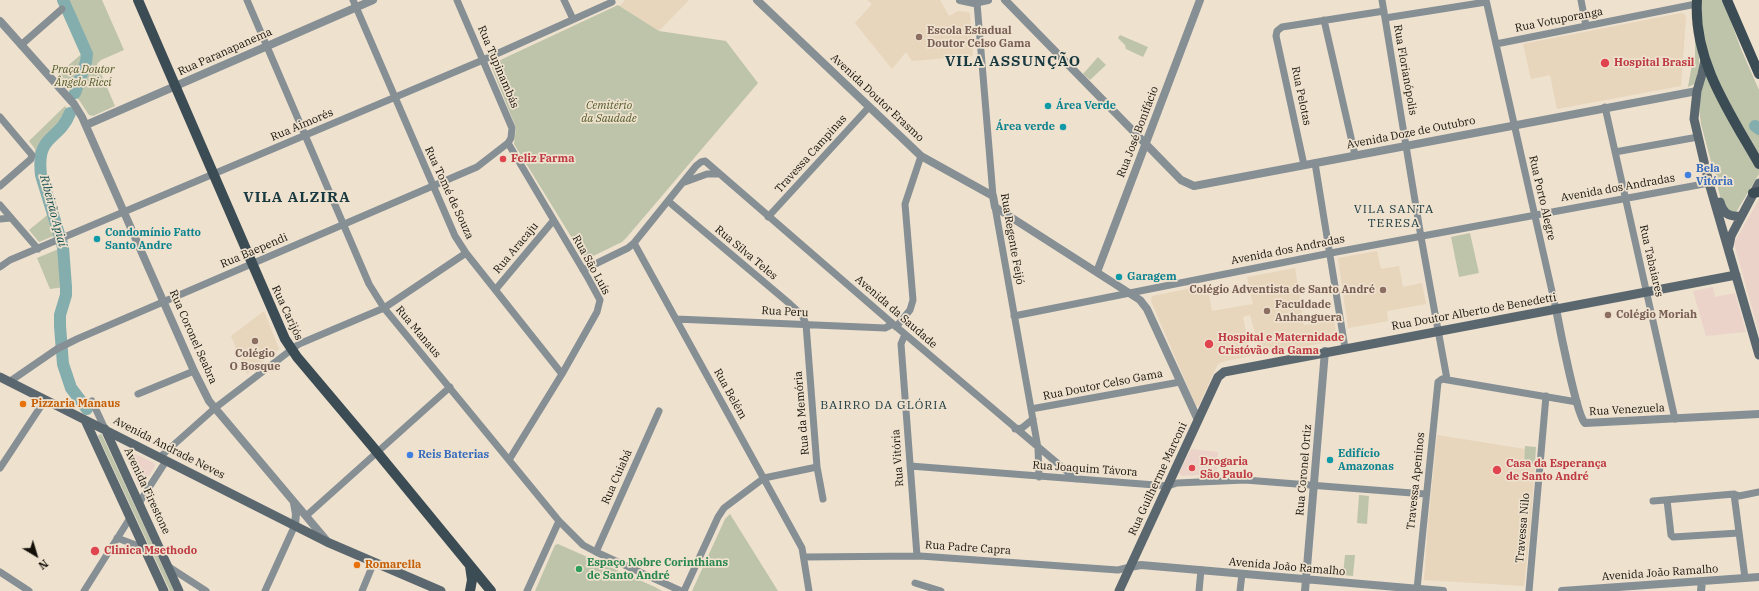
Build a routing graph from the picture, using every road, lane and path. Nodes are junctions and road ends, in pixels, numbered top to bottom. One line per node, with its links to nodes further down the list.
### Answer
1 (138, 0): 31 (main road, Rua Carijós)
2 (246, 0): 27 (street, Rua Manaus)
3 (373, 0): 18 (street, Rua Paranapanema)
4 (457, 0): 28 (street, Rua Tupinambás)
5 (564, 0): 21 (street)
6 (757, 0): 34 (street, Avenida Doutor Erasmo)
7 (960, 0): 17 (street)
8 (988, 0): 17 (street)
9 (1005, 0): 42 (street, Avenida Doze de Outubro)
10 (1200, 0): 42 (street, Rua José Bonifácio)
11 (1382, 0): 20 (street, Rua Florianópolis)
12 (1581, 0): 24 (street)
13 (1727, 0): 30 (main road)
14 (1486, 1): 20 (street); 25 (street, Rua Porto Alegre)
15 (612, 2): 21 (street, Rua Aimorés)
16 (1696, 2): 24 (street, Rua Votuporanga); 29 (main road)
17 (978, 3): 61 (street, Rua Regente Feijó)
18 (354, 4): 27 (street, Rua Paranapanema); 33 (street, Rua Tomé de Souza)
19 (62, 9): 26 (street)
20 (1384, 15): 22 (street); 43 (street, Rua Florianópolis)
21 (573, 19): 28 (street, Rua Aimorés)
22 (1324, 20): 45 (street); 51 (street, Rua Pelotas)
23 (0, 21): 26 (street, Rua Coronel Seabra)
24 (1586, 26): 25 (street, Rua Votuporanga)
25 (1496, 44): 37 (street, Rua Porto Alegre)
26 (21, 45): 38 (street, Rua Coronel Seabra)
27 (266, 46): 31 (street, Rua Paranapanema); 39 (street, Rua Manaus)
28 (483, 60): 33 (street, Rua Aimorés); 41 (street, Rua Tupinambás)
29 (1705, 60): 32 (main road); 50 (main road)
30 (1759, 74)
31 (175, 86): 38 (street, Rua Paranapanema); 52 (main road, Rua Carijós)
32 (1697, 91): 35 (street, Avenida Doze de Outubro); 40 (main road)
33 (395, 97): 39 (street, Rua Aimorés); 59 (street, Rua Tomé de Souza)
34 (869, 106): 46 (street, Avenida Doutor Erasmo); 69 (street, Travessa Campinas)
35 (1605, 107): 37 (street, Avenida Doze de Outubro); 44 (street, Rua Tabaiares)
36 (0, 117): 58 (street)
37 (1514, 124): 43 (street, Avenida Doze de Outubro); 67 (street, Rua Porto Alegre)
38 (86, 125): 66 (street, Rua Coronel Seabra)
39 (305, 135): 52 (street, Rua Aimorés); 73 (street, Rua Manaus)
40 (1698, 137): 44 (street); 47 (main road)
41 (508, 143): 59 (street, Rua Baependi); 72 (street, Rua São Luís)
42 (1146, 144): 51 (street, Avenida Doze de Outubro); 83 (street, Rua José Bonifácio)
43 (1406, 146): 45 (street, Avenida Doze de Outubro); 74 (street, Rua Florianópolis)
44 (1615, 152): 62 (street, Rua Tabaiares)
45 (1355, 155): 49 (street, Avenida Doze de Outubro)
46 (922, 156): 61 (street, Avenida Doutor Erasmo); 94 (street)
47 (1703, 158): 56 (main road); 68 (main road)
48 (706, 163): 53 (street); 54 (street, Avenida da Saudade); 57 (street)
49 (1315, 163): 51 (street, Avenida Doze de Outubro); 79 (street)
50 (1759, 164)
51 (1304, 165)
52 (213, 174): 66 (street, Rua Aimorés); 80 (main road, Rua Carijós)
53 (706, 174): 54 (street); 57 (street)
54 (718, 174): 69 (street, Avenida da Saudade)
55 (1759, 182): 60 (main road)
56 (1709, 183): 62 (street, Avenida dos Andradas); 76 (main road)
57 (681, 184): 63 (street)
58 (0, 186)
59 (433, 186): 73 (street, Rua Baependi); 78 (street, Rua Tomé de Souza)
60 (1756, 193): 68 (main road)
61 (993, 196): 65 (street, Rua Regente Feijó)
62 (1625, 198): 67 (street, Avenida dos Andradas); 86 (street, Rua Tabaiares)
63 (668, 201): 75 (street); 93 (street, Rua Silva Teles)
64 (0, 205): 70 (street)
65 (995, 207): 83 (street); 91 (street, Rua Regente Feijó)
66 (124, 212): 77 (street, Rua Aimorés); 88 (street, Rua Coronel Seabra)
67 (1535, 215): 74 (street, Avenida dos Andradas); 90 (street, Rua Porto Alegre)
68 (1741, 216): 76 (main road)
69 (768, 217): 94 (street, Avenida da Saudade)
70 (11, 218): 71 (street); 77 (street)
71 (0, 219)
72 (553, 221): 82 (street, Rua São Luís); 85 (street, Rua Aracaju)
73 (343, 224): 80 (street, Rua Baependi); 89 (street, Rua Manaus)
74 (1421, 236): 79 (street, Avenida dos Andradas); 95 (street, Rua Florianópolis)
75 (634, 243): 82 (street); 92 (street, Rua Belém)
76 (1729, 248): 84 (main road)
77 (38, 249): 81 (street, Rua Aimorés)
78 (466, 253): 85 (street, Rua Tomé de Souza); 89 (street)
79 (1330, 254): 87 (street, Avenida dos Andradas); 97 (street)
80 (252, 264): 88 (street, Rua Baependi); 98 (main road, Rua Carijós)
81 (0, 267)
82 (583, 270): 102 (street, Rua São Luís)
83 (1097, 272): 87 (street)
84 (1736, 275): 86 (main road, Rua Doutor Alberto de Benedetti); 100 (main road)
85 (496, 289): 102 (street, Rua Tomé de Souza)
86 (1647, 292): 90 (main road, Rua Doutor Alberto de Benedetti); 119 (street, Rua Tabaiares)
87 (1129, 293): 91 (street, Avenida dos Andradas); 107 (street)
88 (164, 302): 101 (street, Rua Coronel Seabra); 106 (street, Rua Baependi)
89 (384, 308): 98 (street); 108 (street, Rua Manaus)
90 (1556, 309): 95 (main road, Rua Doutor Alberto de Benedetti); 113 (street, Rua Porto Alegre)
91 (1014, 316): 115 (street, Rua Regente Feijó)
92 (676, 319): 93 (street, Rua Peru); 132 (street, Rua Belém)
93 (806, 324): 94 (street, Rua Peru); 129 (street, Rua da Memória)
94 (895, 326): 96 (street, Avenida da Saudade)
95 (1437, 331): 97 (main road, Rua Doutor Alberto de Benedetti); 105 (street, Rua Florianópolis)
96 (905, 334): 123 (street, Avenida da Saudade); 128 (street, Rua Vitória)
97 (1345, 348): 99 (main road, Rua Doutor Alberto de Benedetti)
98 (291, 350): 114 (street); 125 (main road, Rua Carijós)
99 (1325, 351): 104 (main road, Rua Doutor Alberto de Benedetti); 134 (street, Rua Coronel Ortiz)
100 (1759, 355)
101 (194, 371): 109 (street); 114 (street, Rua Coronel Seabra)
102 (562, 374): 127 (street, Rua São Luís)
103 (0, 377): 106 (main road, Avenida Andrade Neves)
104 (1218, 377): 121 (main road, Rua Guilherme Marconi)
105 (1444, 379): 110 (street, Rua Venezuela); 137 (street, Travessa Apeninos)
106 (9, 382): 111 (main road, Avenida Andrade Neves)
107 (1180, 382): 115 (street, Rua Doutor Celso Gama); 121 (street)
108 (450, 387): 125 (street); 127 (street, Rua Manaus)
109 (138, 394)
110 (1546, 396): 113 (street, Rua Venezuela); 189 (street, Travessa Nilo)
111 (45, 400): 120 (main road, Avenida Andrade Neves); 130 (street)
112 (92, 401): 122 (street, Avenida Firestone)
113 (1577, 402): 119 (street, Rua Venezuela)
114 (215, 408): 126 (street); 142 (street, Rua Coronel Seabra)
115 (1031, 410): 118 (street, Rua Regente Feijó)
116 (659, 411): 152 (street, Rua Cuiabá)
117 (1759, 414): 119 (street, Rua Venezuela)
118 (1033, 419): 123 (street); 124 (street, Rua Regente Feijó)
119 (1675, 419)
120 (85, 420): 122 (main road, Avenida Andrade Neves); 145 (main road)
121 (1198, 420): 135 (main road, Rua Guilherme Marconi)
122 (105, 429): 126 (main road, Avenida Andrade Neves); 143 (main road, Avenida Firestone)
123 (1015, 429): 124 (street, Avenida da Saudade)
124 (1038, 448): 131 (street, Rua Regente Feijó); 133 (street, Avenida da Saudade)
125 (378, 452): 144 (street); 156 (main road, Rua Carijós)
126 (163, 459): 143 (street); 147 (main road, Avenida Andrade Neves)
127 (509, 460): 146 (street, Rua Manaus)
128 (910, 466): 131 (street, Rua Joaquim Távora); 153 (street, Rua Vitória)
129 (817, 467): 132 (street); 139 (street, Rua da Memória)
130 (0, 468)
131 (1039, 477): 133 (street, Rua Joaquim Távora)
132 (764, 478): 154 (street, Rua Belém); 181 (street)
133 (1076, 479): 135 (street, Rua Joaquim Távora)
134 (1314, 485): 135 (street, Rua Joaquim Távora); 137 (street, Rua Joaquim Távora); 164 (street, Rua Coronel Ortiz)
135 (1168, 486): 158 (main road, Rua Guilherme Marconi)
136 (1759, 492): 138 (street)
137 (1425, 494): 169 (street, Travessa Apeninos)
138 (1734, 494): 140 (street); 148 (street)
139 (824, 499)
140 (1667, 500): 141 (street); 148 (street)
141 (1653, 501)
142 (294, 502): 144 (street, Rua Coronel Seabra); 147 (street)
143 (139, 503): 157 (main road, Avenida Firestone)
144 (306, 516): 150 (street, Rua Coronel Seabra)
145 (130, 518): 149 (street); 151 (main road)
146 (559, 520): 152 (street, Rua Manaus); 179 (street)
147 (295, 525): 150 (main road, Avenida Andrade Neves); 176 (street)
148 (1739, 533): 163 (street)
149 (117, 538): 151 (street); 172 (street)
150 (328, 542): 155 (main road, Rua Coronel Seabra)
151 (144, 548): 173 (main road)
152 (596, 552): 180 (street, Rua Manaus)
153 (917, 556): 154 (street, Rua Padre Capra); 158 (street, Rua Padre Capra)
154 (804, 557): 182 (street, Rua Belém)
155 (374, 562): 177 (street); 178 (main road, Rua Coronel Seabra)
156 (470, 566): 167 (main road); 168 (main road, Rua Carijós)
157 (169, 567): 174 (main road, Avenida Firestone); 175 (street)
158 (1130, 567): 159 (street, Avenida João Ramalho); 184 (main road, Rua Guilherme Marconi)
159 (1201, 570): 161 (street, Avenida João Ramalho); 185 (street)
160 (0, 572): 171 (street)
161 (1242, 574): 164 (street, Avenida João Ramalho); 186 (street)
162 (1759, 577): 163 (street, Avenida João Ramalho)
163 (1745, 578): 165 (street, Avenida João Ramalho)
164 (1306, 579): 169 (street, Avenida João Ramalho); 187 (street, Rua Coronel Ortiz)
165 (1702, 581): 170 (street, Avenida João Ramalho); 191 (street)
166 (915, 583): 183 (street)
167 (470, 589): 168 (main road)
168 (489, 589)
169 (1417, 589): 188 (street, Avenida João Ramalho)
170 (1584, 590): 190 (street, Avenida João Ramalho)
171 (29, 591)
172 (84, 591)
173 (164, 591)
174 (180, 591)
175 (206, 591)
176 (265, 591)
177 (362, 591)
178 (441, 591)
179 (527, 591)
180 (681, 591)
181 (684, 591)
182 (809, 591)
183 (941, 591)
184 (1119, 591)
185 (1199, 591)
186 (1240, 591)
187 (1305, 591)
188 (1443, 591)
189 (1529, 591)
190 (1562, 591)
191 (1702, 591)

